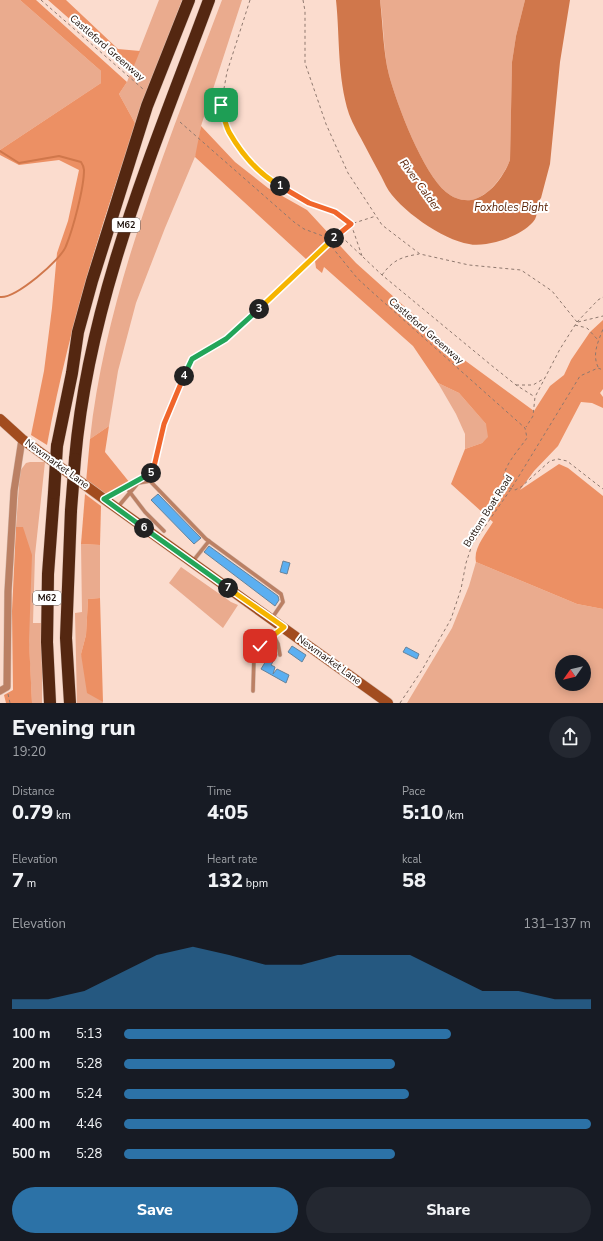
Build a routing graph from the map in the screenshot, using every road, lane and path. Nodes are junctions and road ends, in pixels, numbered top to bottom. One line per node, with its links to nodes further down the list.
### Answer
1 (41, 0): 6 (path, Castleford Greenway)
2 (189, 0): 46 (highway, M62, bridge)
3 (209, 0): 47 (highway, M62, bridge)
4 (250, 0): 9 (path)
5 (303, 0): 8 (path)
6 (145, 91)
7 (180, 122): 11 (path, Castleford Greenway)
8 (376, 216): 9 (path); 12 (path)
9 (351, 224): 10 (path); 13 (path)
10 (334, 237): 11 (path); 13 (path)
11 (329, 242): 27 (path, Castleford Greenway); 29 (path)
12 (420, 254): 14 (path); 17 (path)
13 (362, 257): 14 (path)
14 (382, 275): 24 (path)
15 (603, 297): 17 (path)
16 (603, 316): 17 (path)
17 (577, 322): 18 (path)
18 (575, 325): 20 (path); 23 (path)
19 (603, 329): 20 (path)
20 (598, 341): 21 (path)
21 (598, 368): 22 (path); 31 (path, Bottom Boat Road)
22 (603, 370)
23 (545, 378): 24 (path); 25 (path)
24 (516, 386): 25 (path)
25 (536, 397): 27 (path)
26 (0, 419): 28 (main road, Newmarket Lane)
27 (526, 428): 31 (path)
28 (22, 439): 34 (main road, Newmarket Lane); 43 (street)
29 (141, 478)
30 (128, 485): 34 (path)
31 (511, 489): 32 (path); 49 (path, Bottom Boat Road)
32 (603, 489)
33 (129, 491): 35 (lane); 36 (lane); 37 (lane)
34 (104, 499): 35 (main road, Newmarket Lane)
35 (117, 508): 38 (main road, Newmarket Lane)
36 (164, 531)
37 (209, 541): 38 (lane); 39 (lane)
38 (192, 562): 39 (main road, Newmarket Lane)
39 (271, 618): 40 (main road, Newmarket Lane)
40 (284, 627): 41 (lane); 48 (main road, Newmarket Lane)
41 (274, 636): 42 (lane); 44 (lane)
42 (280, 655)
43 (2, 691): 45 (path)
44 (253, 691)
45 (10, 703)
46 (50, 703)
47 (70, 703)
48 (388, 703)
49 (400, 703)

